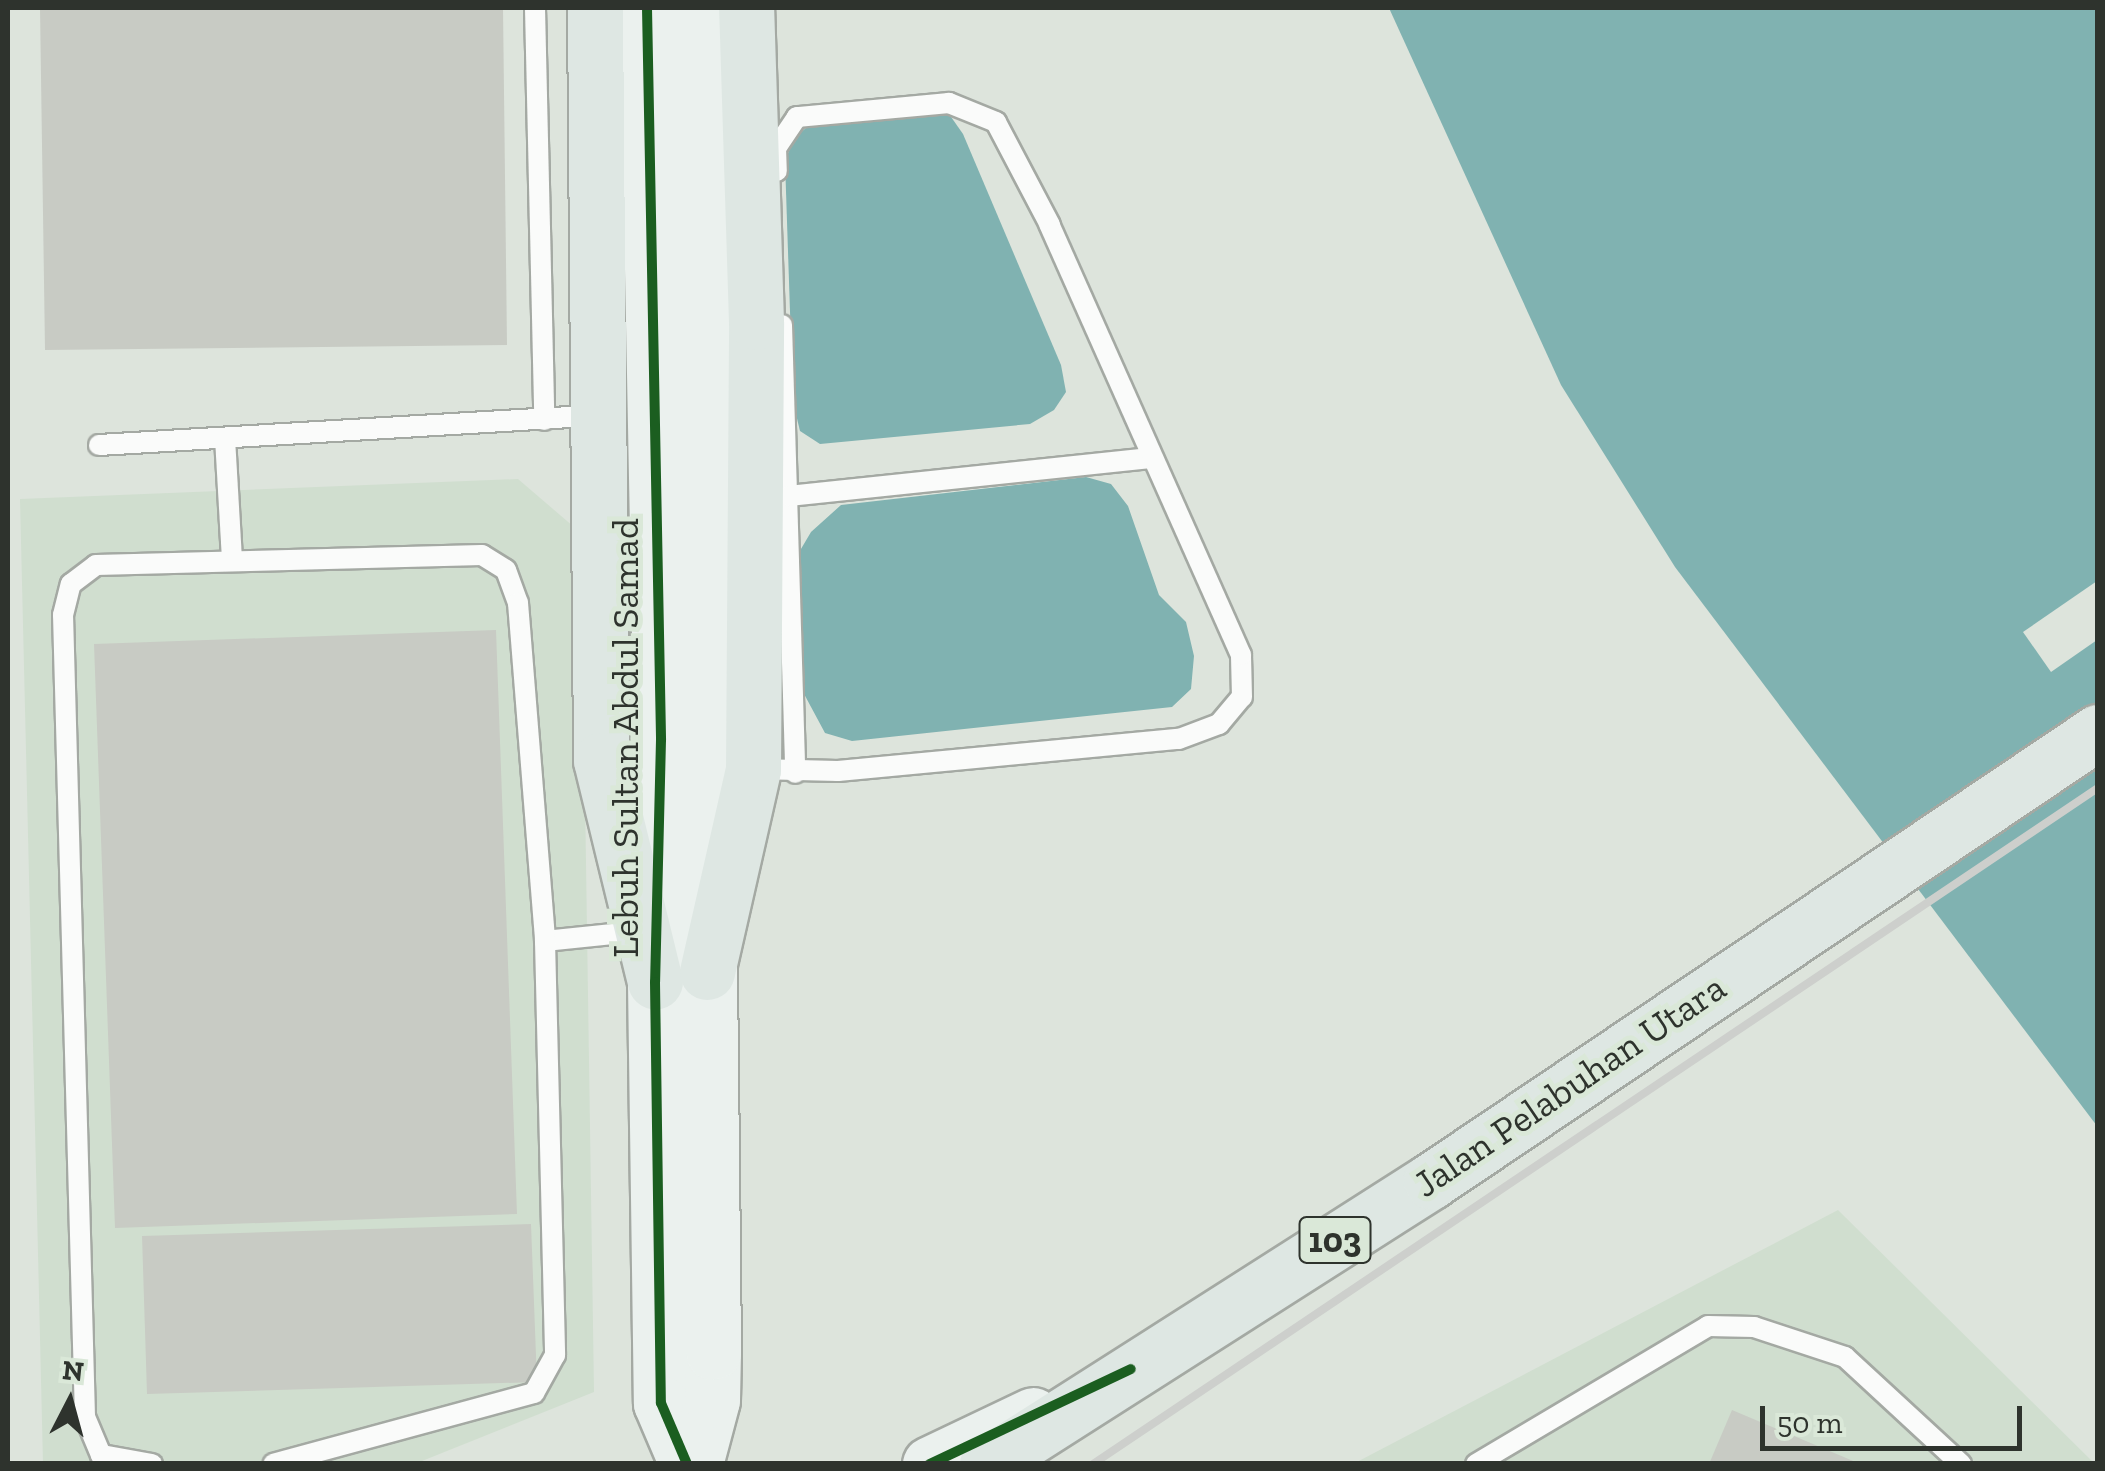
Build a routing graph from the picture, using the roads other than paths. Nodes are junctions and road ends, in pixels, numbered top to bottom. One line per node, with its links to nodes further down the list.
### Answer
1 (535, 8): 9 (lane)
2 (595, 8): 8 (main road)
3 (647, 8): 16 (street, Lebuh Sultan Abdul Samad)
4 (700, 8): 16 (street, Lebuh Sultan Abdul Samad)
5 (746, 8): 17 (main road)
6 (777, 187): 12 (lane)
7 (782, 303): 13 (lane)
8 (600, 415): 9 (lane); 19 (main road)
9 (544, 420): 10 (lane)
10 (224, 438): 11 (lane); 14 (lane)
11 (98, 444)
12 (1150, 458): 13 (lane); 17 (lane)
13 (788, 496): 17 (lane)
14 (232, 558): 18 (lane); 21 (lane)
15 (2098, 732): 20 (main road, Jalan Pelabuhan Utara / 103)
16 (686, 738): 19 (street, Lebuh Sultan Abdul Samad)
17 (774, 771): 19 (main road)
18 (545, 941): 19 (lane); 22 (lane)
19 (668, 962): 23 (street, Lebuh Sultan Abdul Samad)
20 (1131, 1369): 24 (street); 25 (main road, Jalan Pelabuhan Utara / 103)
21 (152, 1464)
22 (273, 1464)
23 (691, 1464)
24 (930, 1464)
25 (987, 1464)
26 (1476, 1464): 27 (lane)
27 (1962, 1464)

